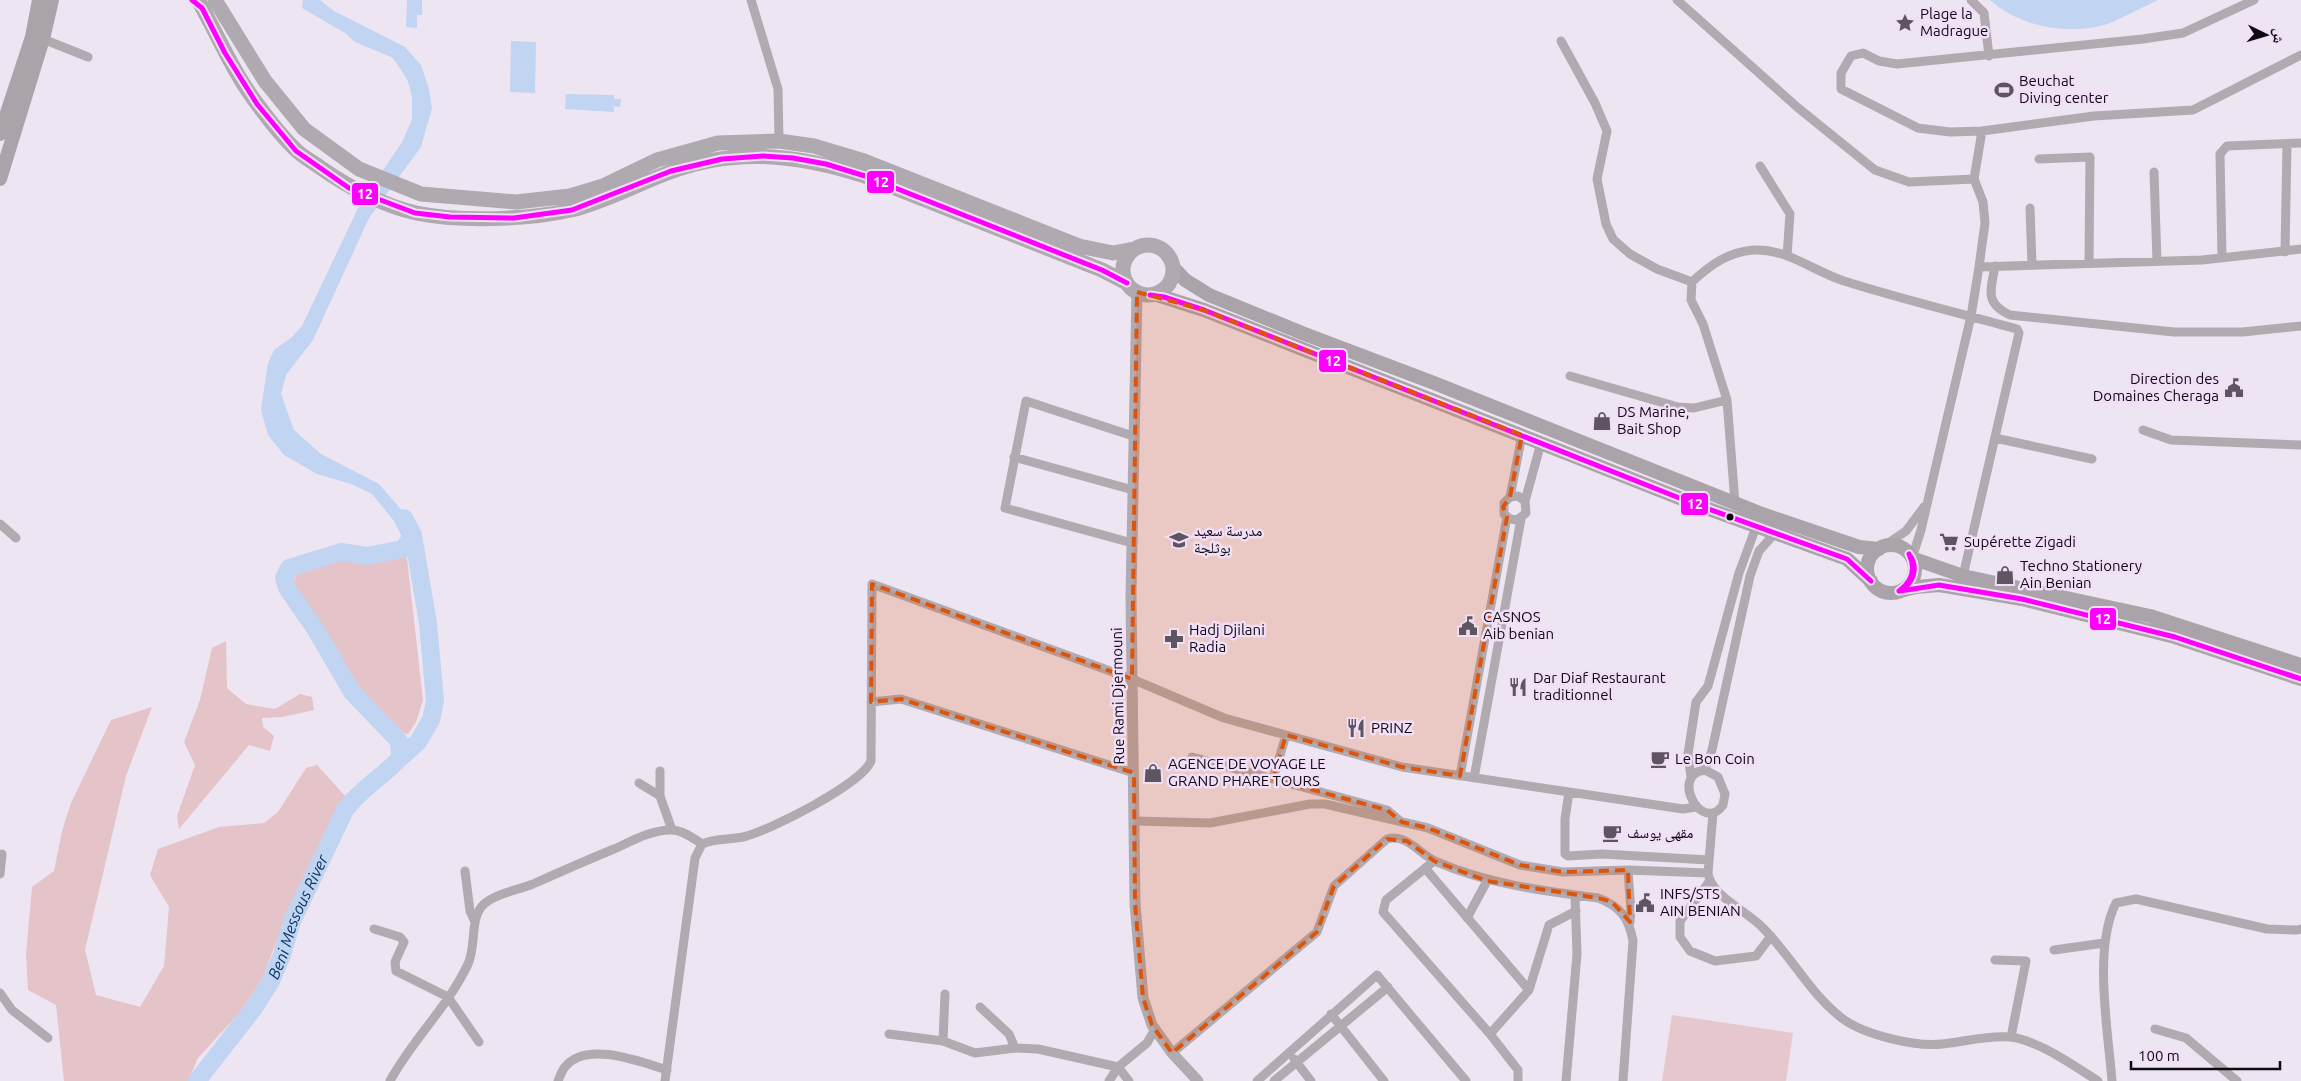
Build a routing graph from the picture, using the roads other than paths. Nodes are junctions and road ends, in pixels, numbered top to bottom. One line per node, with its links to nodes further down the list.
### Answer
1 (38, 0): 14 (main road)
2 (52, 0): 8 (main road)
3 (751, 0): 15 (street)
4 (1677, 0): 21 (street)
5 (1971, 0): 11 (street)
6 (2254, 0): 11 (street)
7 (202, 2): 15 (highway); 36 (highway)
8 (43, 39): 12 (street); 22 (main road)
9 (1561, 41): 35 (street)
10 (2301, 55): 13 (street)
11 (1989, 56): 13 (street)
12 (88, 57)
13 (1982, 131): 21 (street)
14 (0, 134)
15 (779, 141): 24 (highway)
16 (2287, 144): 17 (street); 26 (street); 28 (street)
17 (2301, 144)
18 (2039, 159): 30 (street)
19 (1760, 166): 27 (street)
20 (2154, 172): 29 (street)
21 (1974, 178): 34 (street)
22 (0, 180)
23 (2030, 208): 31 (street)
24 (1134, 249): 33 (highway); 36 (highway)
25 (2301, 250): 26 (street)
26 (2285, 252): 28 (street)
27 (1787, 256): 35 (street); 38 (street)
28 (2222, 257): 29 (street)
29 (2157, 261): 30 (street)
30 (2089, 263): 31 (street)
31 (2032, 265): 32 (street)
32 (1996, 266): 34 (street); 39 (street)
33 (1173, 267): 37 (highway); 54 (main road)
34 (1979, 267): 38 (street)
35 (1692, 282): 41 (street)
36 (1132, 288): 37 (highway); 44 (main road, Rue Rami Djermouni)
37 (1154, 294): 43 (main road)
38 (1971, 316): 45 (street); 52 (street)
39 (2301, 326)
40 (1570, 376): 41 (street)
41 (1727, 400): 54 (street)
42 (2143, 430): 47 (street)
43 (1522, 435): 46 (main road); 51 (street)
44 (1133, 436): 48 (street); 50 (main road, Rue Rami Djermouni)
45 (1995, 438): 49 (street); 64 (street)
46 (1541, 443): 53 (street); 58 (main road)
47 (2301, 445)
48 (1014, 457): 50 (street); 61 (street)
49 (2092, 459)
50 (1133, 490): 61 (main road, Rue Rami Djermouni)
51 (1510, 497): 53 (street); 55 (street)
52 (1928, 497): 62 (street); 63 (street)
53 (1525, 501): 56 (street)
54 (1735, 503): 62 (main road)
55 (1507, 517): 56 (street); 71 (street)
56 (1521, 519): 68 (street)
57 (0, 524): 60 (street)
58 (1756, 527): 59 (main road); 80 (street)
59 (1775, 534): 65 (main road); 75 (street)
60 (16, 538)
61 (1132, 544): 70 (main road, Rue Rami Djermouni)
62 (1881, 548): 63 (main road); 65 (main road)
63 (1912, 558): 64 (main road); 66 (main road)
64 (1963, 576): 67 (main road)
65 (1871, 581): 66 (main road)
66 (1900, 591): 69 (main road)
67 (2301, 665)
68 (1492, 675): 71 (street); 79 (street)
69 (2301, 678)
70 (1132, 679): 72 (street); 73 (street); 77 (main road, Rue Rami Djermouni)
71 (1474, 697): 78 (street)
72 (871, 702): 77 (street); 90 (street)
73 (1286, 735): 78 (street); 81 (street)
74 (1192, 758): 81 (street)
75 (1705, 770): 80 (street); 86 (street)
76 (660, 771): 84 (street)
77 (1134, 773): 87 (main road, Rue Rami Djermouni)
78 (1460, 776): 79 (street)
79 (1474, 778): 83 (street)
80 (1691, 778): 85 (street)
81 (1273, 779): 88 (street)
82 (639, 782): 84 (street)
83 (1569, 792): 85 (street); 92 (street)
84 (660, 796): 89 (street)
85 (1696, 807): 86 (street)
86 (1713, 813): 92 (street)
87 (1135, 821): 88 (street); 119 (main road, Rue Rami Djermouni)
88 (1402, 822): 95 (street)
89 (672, 830): 90 (street); 103 (street)
90 (702, 844): 132 (street)
91 (2, 854): 97 (street)
92 (1710, 860): 98 (street)
93 (1434, 861): 94 (street); 99 (street); 129 (street)
94 (1425, 868): 102 (street); 122 (street)
95 (1628, 870): 98 (street); 104 (street)
96 (464, 871): 103 (street)
97 (0, 874)
98 (1708, 877): 107 (street); 107 (street)
99 (1487, 881): 100 (street); 102 (street)
100 (1575, 895): 101 (street); 104 (street)
101 (1576, 911): 112 (street); 145 (street)
102 (1467, 918): 112 (street)
103 (474, 920): 115 (street)
104 (1630, 922): 146 (street)
105 (374, 929): 115 (street)
106 (2301, 929): 108 (street)
107 (1771, 936): 123 (street)
108 (2104, 943): 109 (street); 148 (street)
109 (2054, 950)
110 (1995, 960): 123 (street)
111 (1388, 987): 117 (street); 118 (street); 143 (street)
112 (1529, 990): 122 (street)
113 (0, 993): 124 (street)
114 (945, 994): 125 (street)
115 (448, 997): 126 (street); 133 (street)
116 (980, 1007): 127 (street)
117 (1331, 1014): 118 (street); 128 (street)
118 (1341, 1028): 130 (street); 142 (street)
119 (1155, 1029): 129 (main road, Rue Rami Djermouni); 131 (street)
120 (2154, 1030): 149 (street)
121 (889, 1034): 125 (street)
122 (1490, 1034): 144 (street)
123 (2011, 1037): 147 (street)
124 (48, 1038)
125 (943, 1041): 127 (street)
126 (479, 1042)
127 (1015, 1048): 131 (street)
128 (1289, 1052): 130 (street); 139 (street)
129 (1172, 1053): 138 (main road, Rue Rami Djermouni)
130 (1297, 1062): 140 (street); 141 (street)
131 (1118, 1067): 136 (street); 137 (street)
132 (667, 1070): 134 (street); 135 (street)
133 (390, 1081)
134 (558, 1081)
135 (666, 1081)
136 (1109, 1081)
137 (1129, 1081)
138 (1198, 1081)
139 (1257, 1081)
140 (1274, 1081)
141 (1311, 1081)
142 (1384, 1081)
143 (1466, 1081)
144 (1518, 1081)
145 (1566, 1081)
146 (1624, 1081)
147 (2098, 1081)
148 (2112, 1081)
149 (2237, 1081)

